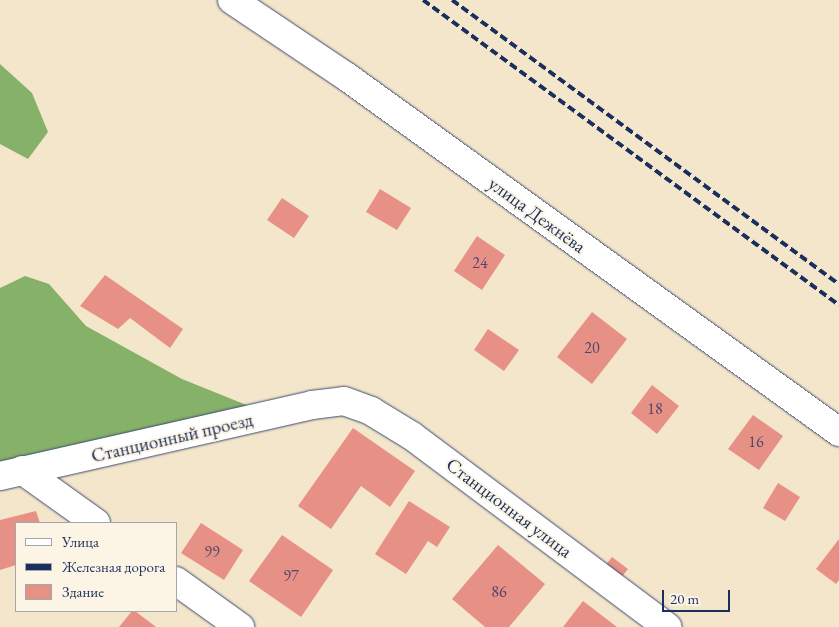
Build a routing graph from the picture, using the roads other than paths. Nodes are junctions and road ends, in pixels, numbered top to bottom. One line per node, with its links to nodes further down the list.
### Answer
1 (232, 0): 3 (street, улица Дежнёва)
2 (344, 401): 4 (street, Станционный проезд); 8 (street, Станционная улица)
3 (839, 432)
4 (11, 473): 5 (street)
5 (94, 522)
6 (178, 582): 7 (street)
7 (240, 627)
8 (667, 627)

